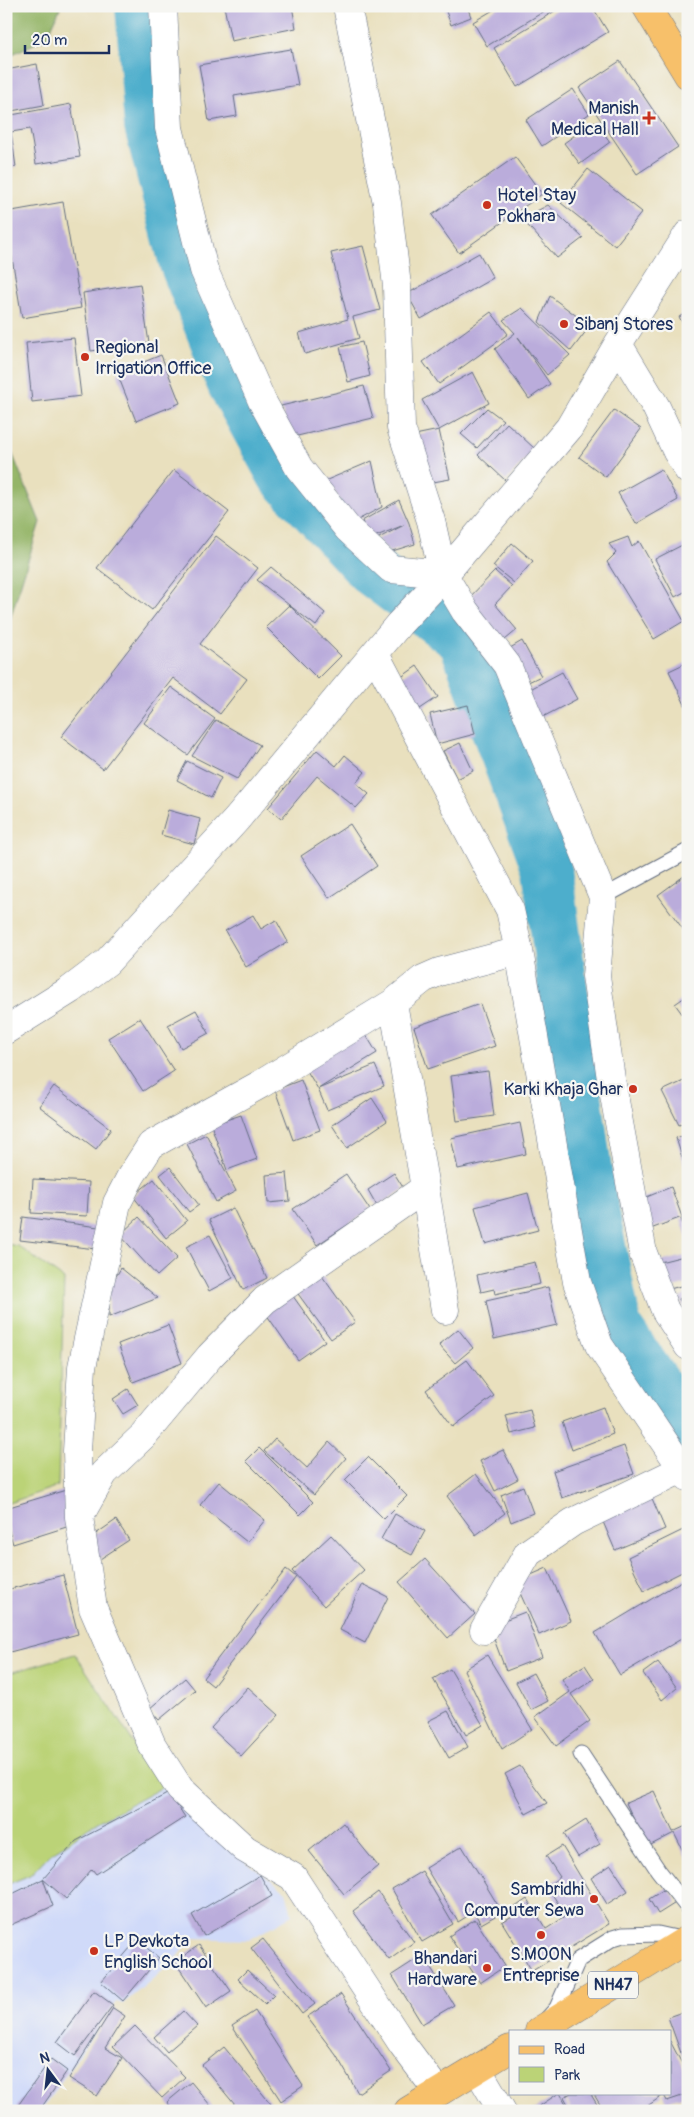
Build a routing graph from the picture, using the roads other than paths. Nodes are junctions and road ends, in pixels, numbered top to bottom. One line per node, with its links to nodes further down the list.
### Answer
1 (163, 6): 8 (street)
2 (347, 6): 8 (street)
3 (646, 6): 4 (main road)
4 (688, 75)
5 (688, 234): 6 (street)
6 (618, 344): 7 (street); 8 (street)
7 (688, 470)
8 (437, 582): 9 (street); 11 (street)
9 (376, 654): 12 (street); 14 (street)
10 (688, 852): 11 (lane)
11 (603, 897): 17 (street)
12 (519, 951): 13 (street); 18 (street)
13 (393, 1003): 15 (street); 19 (street)
14 (6, 1030)
15 (425, 1188): 16 (street); 19 (street)
16 (445, 1310)
17 (688, 1346)
18 (685, 1473): 20 (street)
19 (79, 1518): 28 (street)
20 (484, 1630)
21 (582, 1754): 22 (lane)
22 (688, 1908)
23 (687, 1940): 24 (lane); 25 (main road, NH47)
24 (539, 2030)
25 (540, 2030)
26 (509, 2050): 27 (main road)
27 (478, 2070): 28 (main road); 30 (street)
28 (438, 2092): 29 (main road)
29 (408, 2111)
30 (502, 2111)

